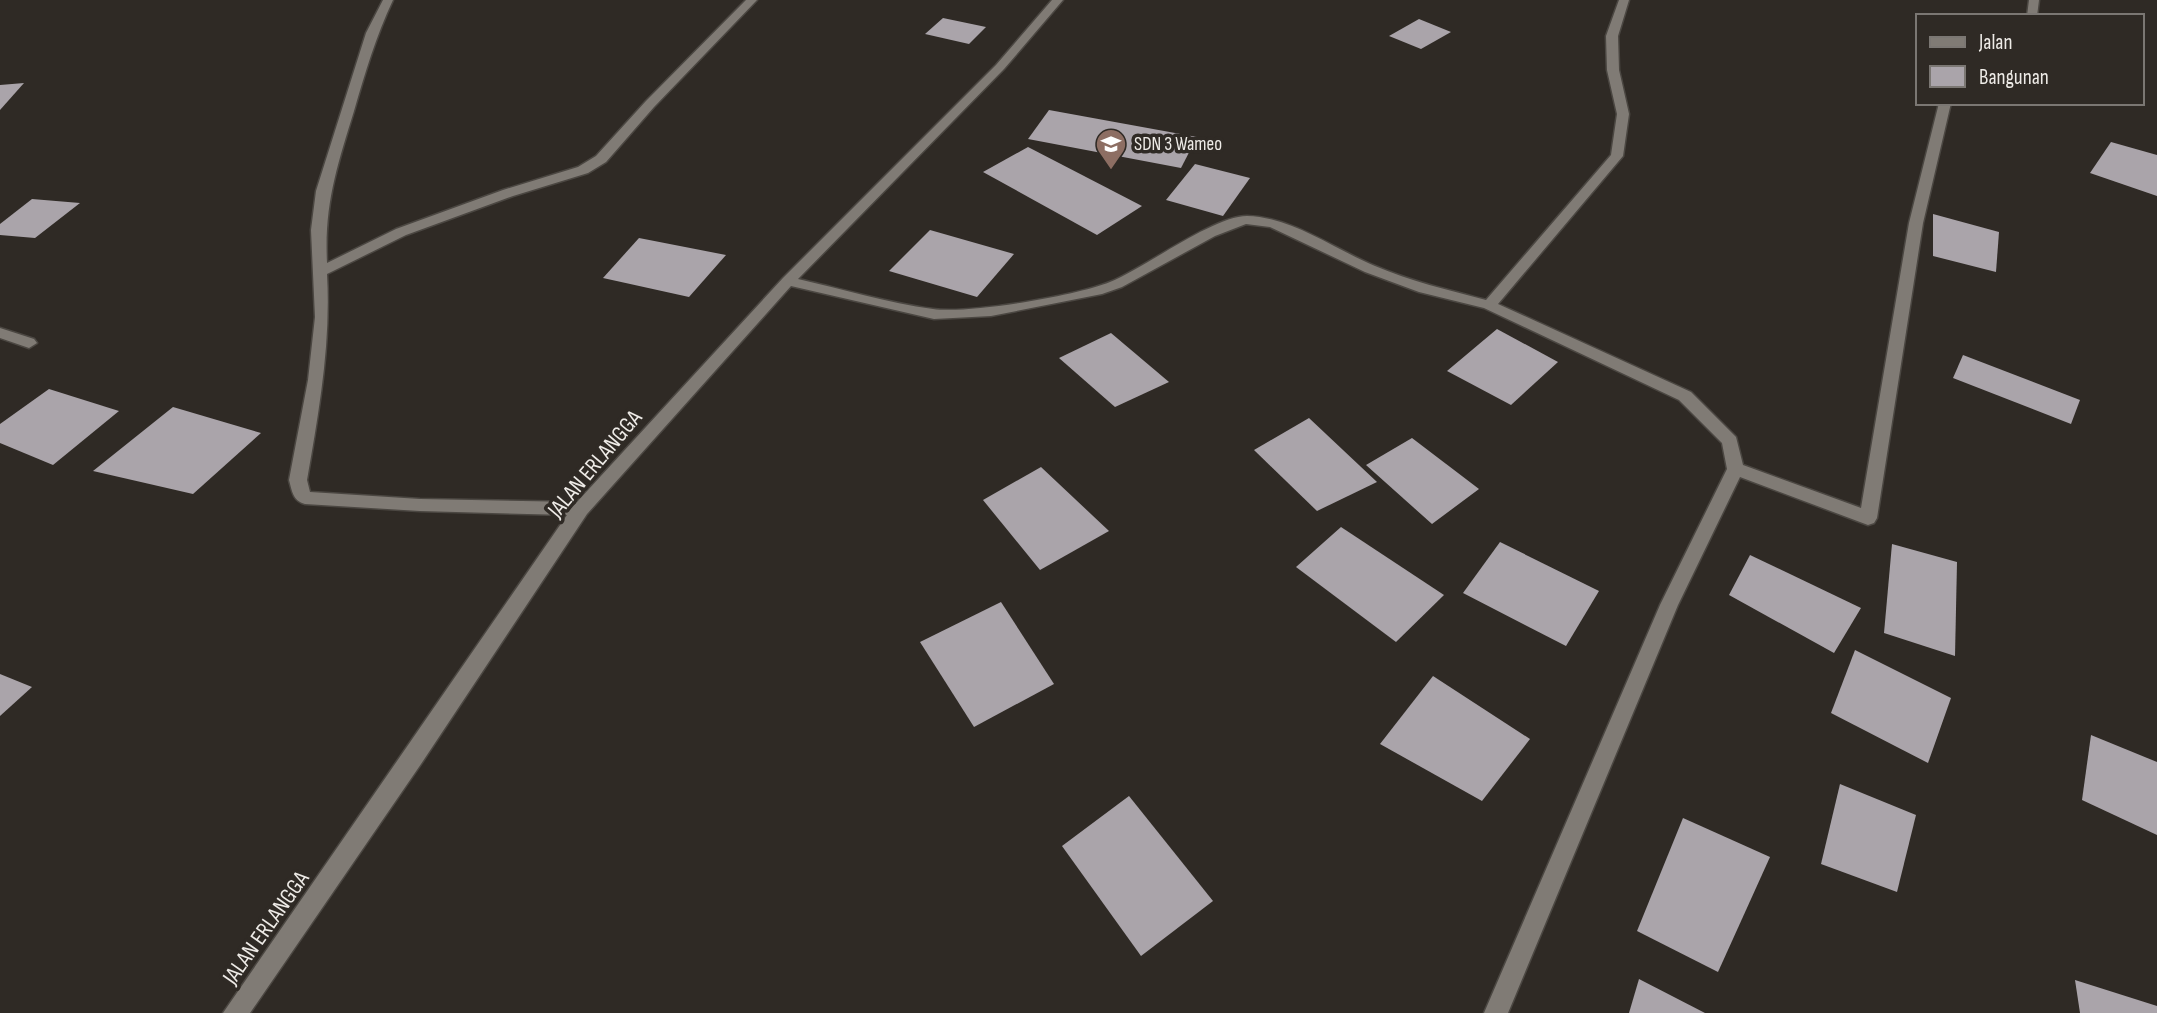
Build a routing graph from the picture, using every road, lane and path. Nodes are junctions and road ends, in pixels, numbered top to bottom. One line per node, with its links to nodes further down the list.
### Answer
1 (388, 0): 6 (street)
2 (752, 0): 6 (street)
3 (1058, 0): 7 (street, JALAN ERLANGGA)
4 (1624, 0): 8 (street)
5 (1945, 105): 11 (street)
6 (321, 271): 12 (street)
7 (788, 281): 8 (street); 12 (street, JALAN ERLANGGA)
8 (1489, 305): 11 (street)
9 (0, 333): 10 (street)
10 (29, 343)
11 (1735, 469): 14 (street)
12 (581, 509): 13 (street, JALAN ERLANGGA)
13 (235, 1013)
14 (1496, 1013)

